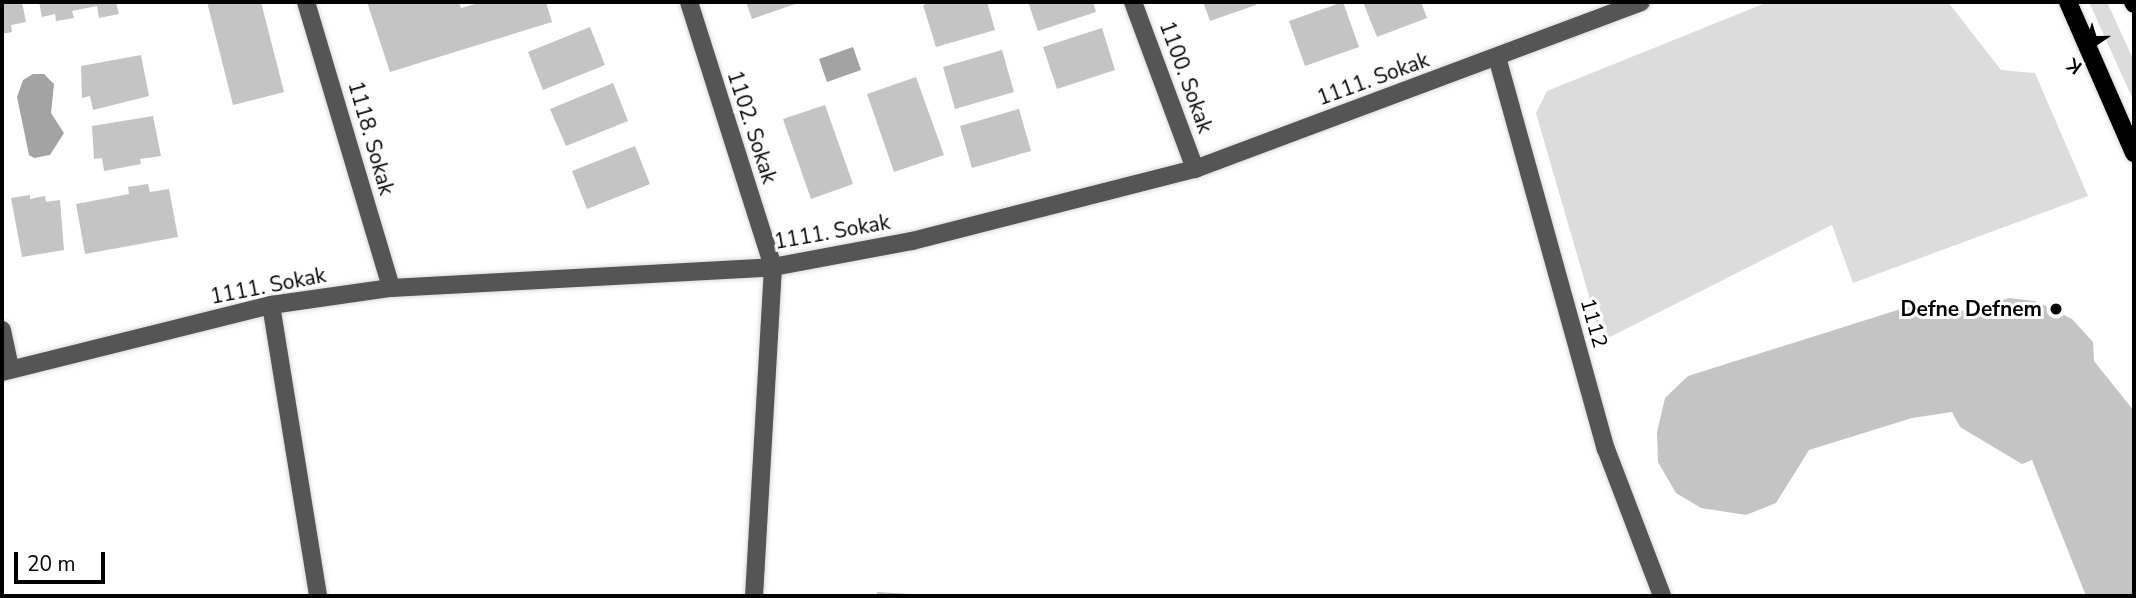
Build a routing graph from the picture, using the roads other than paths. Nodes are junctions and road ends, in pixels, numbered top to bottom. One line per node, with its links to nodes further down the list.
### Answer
1 (306, 2): 10 (street, 1118. Sokak)
2 (689, 2): 9 (street, 1102. Sokak)
3 (1133, 2): 8 (street, 1100. Sokak)
4 (1638, 2): 6 (street, 1111. Sokak)
5 (2068, 2): 7 (main road)
6 (1497, 57): 8 (street, 1111. Sokak); 16 (street, 1112)
7 (2134, 153)
8 (1195, 169): 9 (street, 1111. Sokak)
9 (773, 267): 10 (street, 1111. Sokak); 15 (street)
10 (391, 288): 11 (street, 1111. Sokak)
11 (271, 305): 13 (street, 1111. Sokak); 14 (street)
12 (2, 330): 13 (street)
13 (6, 371)
14 (318, 596)
15 (754, 596)
16 (1662, 596)

